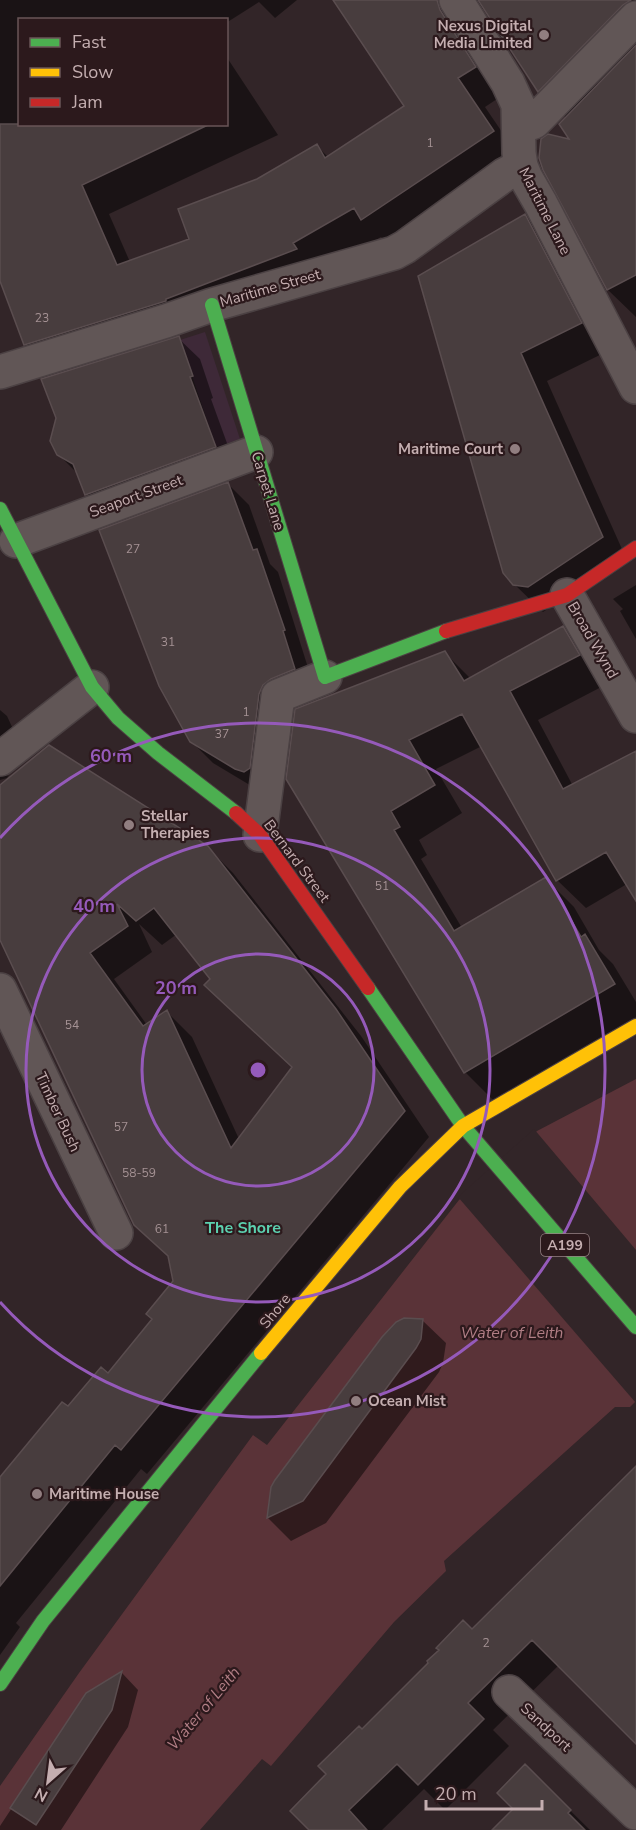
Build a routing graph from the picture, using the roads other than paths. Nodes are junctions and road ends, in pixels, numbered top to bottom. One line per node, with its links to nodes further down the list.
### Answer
1 (456, 0): 3 (street, Maritime Lane)
2 (636, 18): 3 (street)
3 (519, 127): 4 (street, Maritime Lane)
4 (521, 166): 5 (street, Maritime Street); 7 (street, Maritime Lane)
5 (212, 305): 6 (street, Maritime Street); 8 (street, Carpet Lane)
6 (0, 372)
7 (636, 387)
8 (256, 453): 10 (street, Seaport Street); 13 (street, Carpet Lane)
9 (0, 509): 10 (street, Bernard Street / A199)
10 (15, 540): 14 (street, Bernard Street / A199)
11 (636, 548): 12 (street)
12 (567, 595): 13 (street); 15 (street, Broad Wynd)
13 (325, 677): 17 (street)
14 (92, 687): 16 (street); 17 (street, Bernard Street / A199)
15 (636, 716)
16 (0, 759)
17 (260, 836): 20 (street, Bernard Street / A199)
18 (0, 990): 21 (street, Timber Bush)
19 (636, 1026): 20 (street, Shore)
20 (463, 1126): 22 (street, Bernard Street / A199); 23 (street, Shore)
21 (116, 1233)
22 (636, 1327)
23 (0, 1684)
24 (509, 1692): 25 (street, Sandport)
25 (636, 1813)

